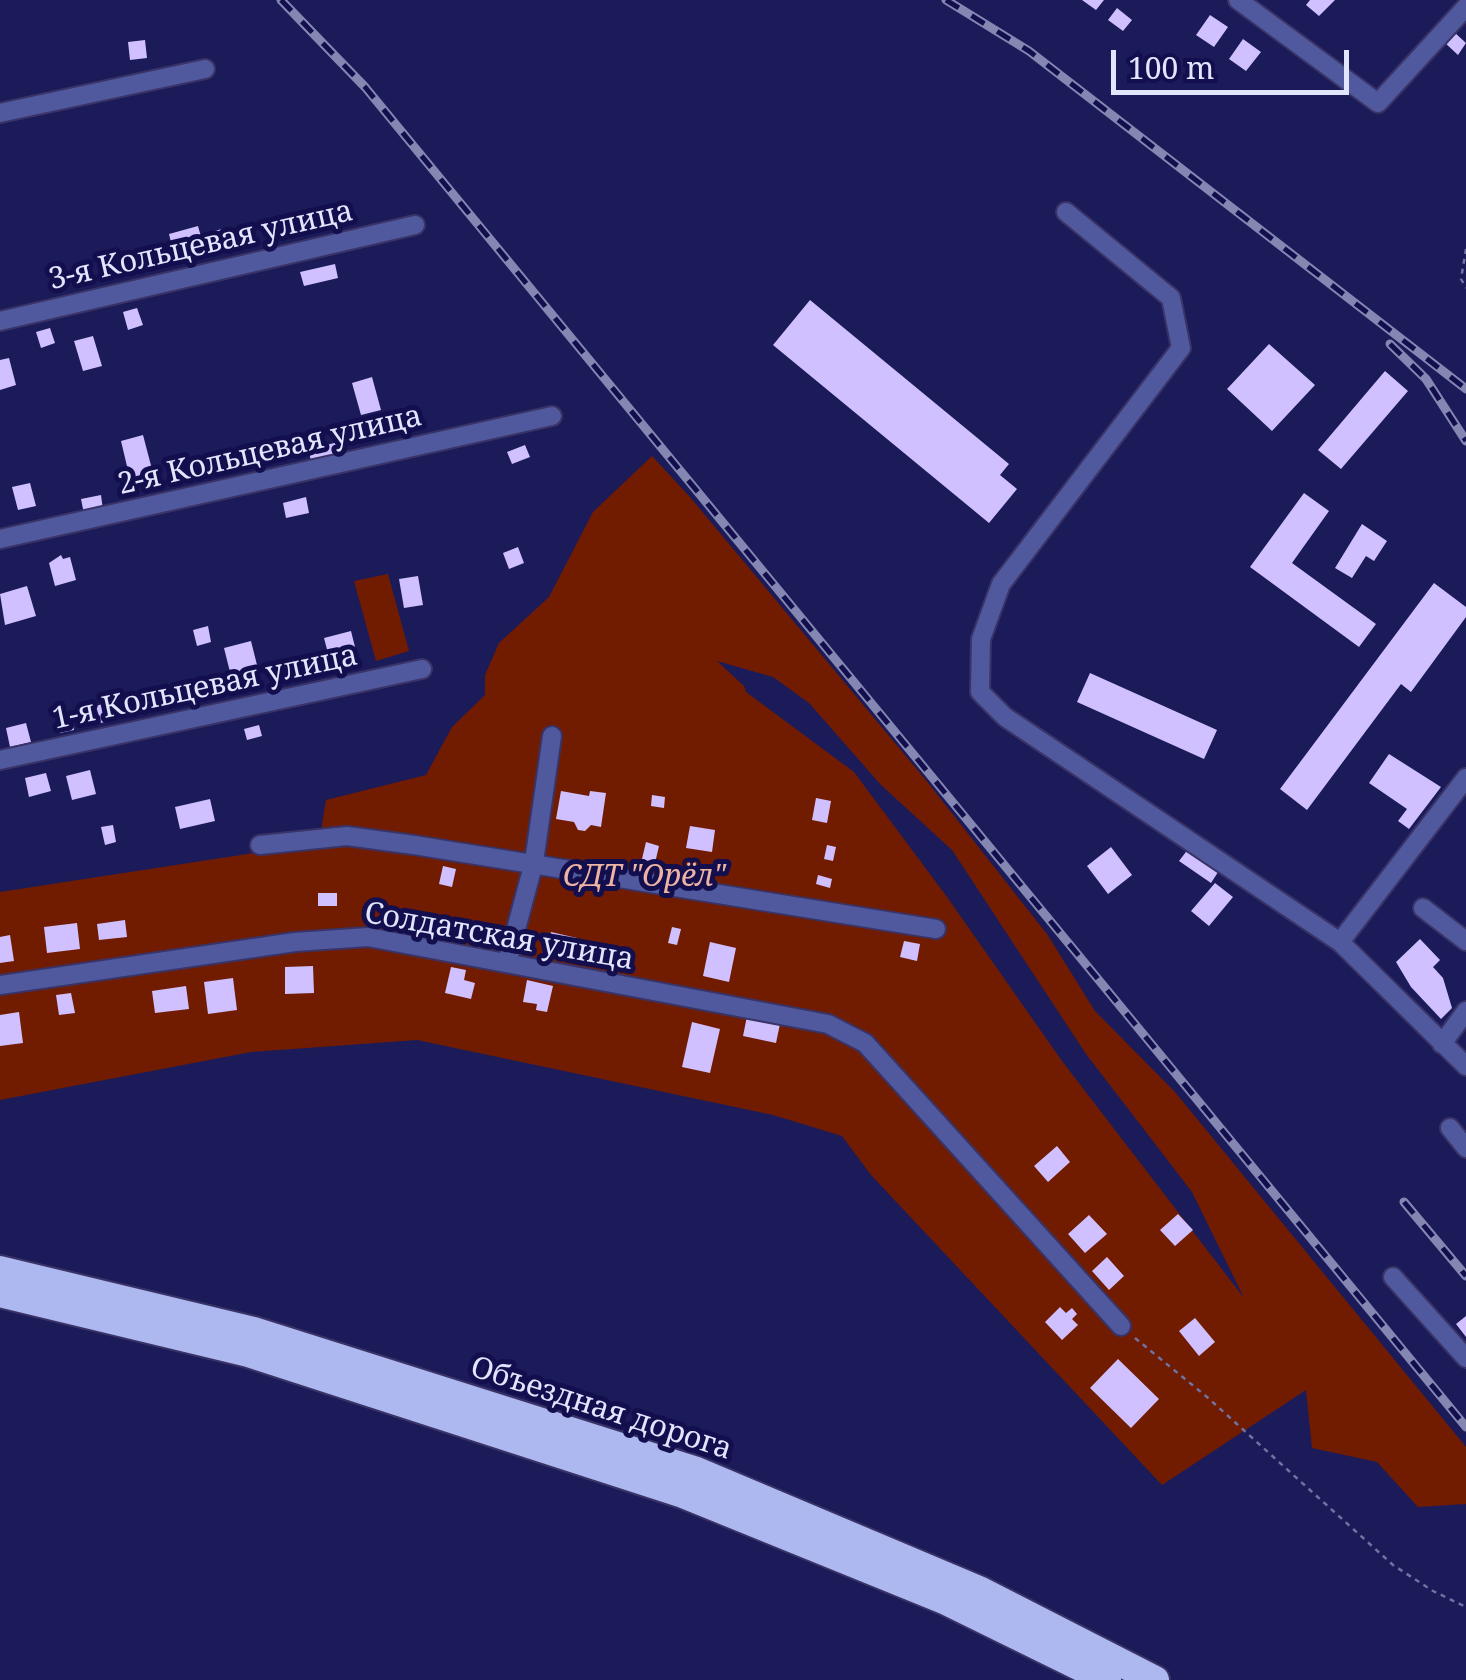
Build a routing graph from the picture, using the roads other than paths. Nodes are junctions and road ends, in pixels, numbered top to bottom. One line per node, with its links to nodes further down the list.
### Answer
1 (1238, 0): 2 (street)
2 (1466, 6)
3 (206, 70): 4 (street)
4 (0, 113)
5 (1066, 212): 19 (street)
6 (415, 224): 7 (street, 3-я Кольцевая улица)
7 (0, 320)
8 (552, 416): 9 (street, 2-я Кольцевая улица)
9 (0, 539)
10 (422, 669): 12 (street, 1-я Кольцевая улица)
11 (552, 736): 15 (street)
12 (0, 760)
13 (1466, 778): 19 (street)
14 (260, 845): 15 (street)
15 (534, 862): 17 (street); 20 (street)
16 (1423, 908): 18 (street)
17 (936, 930)
18 (1466, 941)
19 (1340, 942): 23 (street)
20 (507, 963): 21 (street, Солдатская улица); 30 (street, Солдатская улица)
21 (0, 986)
22 (1466, 1011): 23 (street)
23 (1442, 1044): 24 (street)
24 (1466, 1066)
25 (1450, 1128): 26 (street)
26 (1466, 1148)
27 (0, 1270): 33 (highway, Объездная дорога)
28 (1394, 1277): 31 (street)
29 (0, 1293): 32 (highway, Объездная дорога)
30 (1121, 1326)
31 (1466, 1358)
32 (1107, 1680)
33 (1155, 1680)

